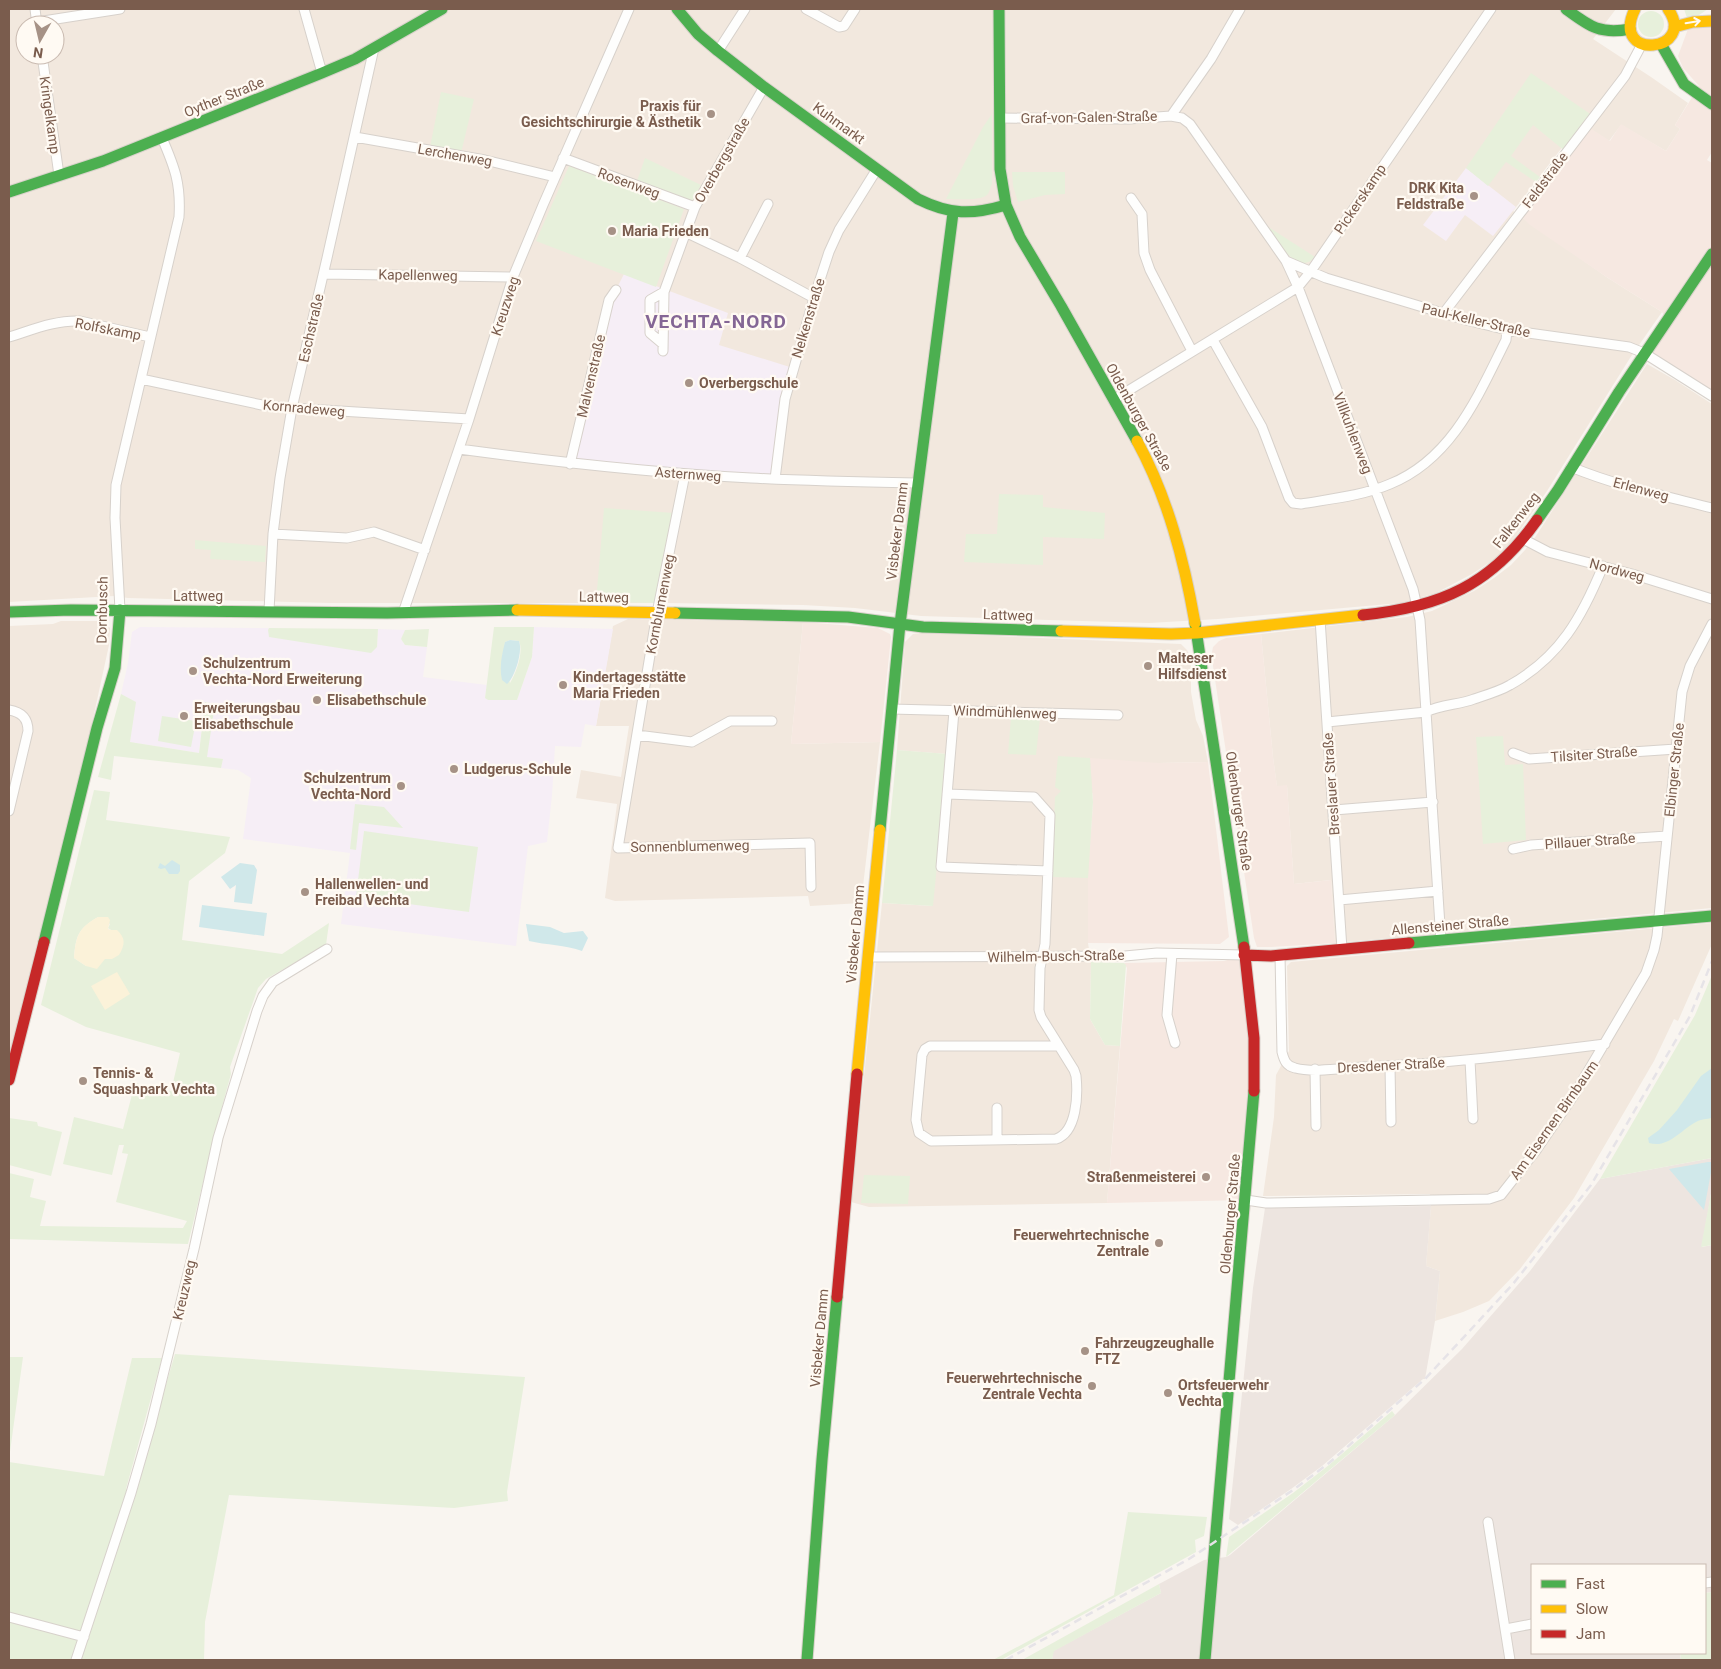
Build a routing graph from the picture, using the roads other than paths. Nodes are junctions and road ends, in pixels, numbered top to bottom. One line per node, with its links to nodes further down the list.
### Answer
1 (120, 9): 15 (street)
2 (304, 9): 24 (street)
3 (442, 9): 21 (street, Oyther Straße)
4 (629, 9): 31 (street, Kreuzweg)
5 (677, 9): 22 (street, Kuhmarkt)
6 (745, 9): 22 (street)
7 (806, 9): 8 (street)
8 (855, 9)
9 (999, 9): 28 (street, Oldenburger Straße)
10 (1240, 9): 27 (street, Graf-von-Galen-Straße)
11 (1491, 9): 45 (street, Pickerskamp)
12 (1566, 9): 18 (street)
13 (1635, 9): 18 (street)
14 (1668, 9): 17 (street)
15 (65, 19)
16 (1712, 21): 17 (street, one-way to 16)
17 (1674, 28): 20 (street)
18 (1630, 29): 19 (street)
19 (1642, 44): 20 (street); 52 (street, Feldstraße)
20 (1661, 44): 26 (street)
21 (374, 48): 24 (street, Oyther Straße); 29 (street, Eschstraße)
22 (718, 51): 25 (street, Kuhmarkt)
23 (43, 65): 33 (street, Kringelkamp)
24 (322, 73): 30 (street, Oyther Straße)
25 (764, 87): 32 (street, Kuhmarkt); 39 (street, Overbergstraße)
26 (1712, 104)
27 (1171, 116): 28 (street, Graf-von-Galen-Straße); 44 (street, Villkuhlenweg)
28 (1000, 118): 38 (street, Oldenburger Straße)
29 (355, 136): 34 (street, Lerchenweg); 46 (street, Eschstraße)
30 (162, 138): 33 (street, Oyther Straße); 55 (street, Dornbusch)
31 (563, 158): 34 (street, Kreuzweg); 39 (street, Rosenweg)
32 (877, 169): 40 (street, Kuhmarkt); 51 (street, Nelkenstraße)
33 (59, 176): 35 (street, Oyther Straße)
34 (555, 177): 47 (street, Kreuzweg)
35 (9, 192)
36 (1131, 198): 57 (street)
37 (768, 204): 43 (street)
38 (1006, 205): 40 (street, Kuhmarkt); 61 (street, Oldenburger Straße)
39 (694, 207): 41 (street, Overbergstraße)
40 (953, 213): 69 (street, Visbeker Damm)
41 (685, 232): 43 (street); 50 (street, Overbergstraße)
42 (1712, 254): 58 (street, Falkenweg)
43 (740, 258): 51 (street)
44 (1286, 260): 45 (street); 48 (street, Villkuhlenweg)
45 (1311, 271): 48 (street, Pickerskamp); 52 (street, Paul-Keller-Straße)
46 (324, 274): 47 (street, Kapellenweg); 62 (street, Eschstraße)
47 (513, 277): 63 (street, Kreuzweg)
48 (1298, 287): 56 (street, Pickerskamp); 70 (street, Villkuhlenweg)
49 (616, 290): 65 (street, Malvenstraße)
50 (664, 292): 50 (street, Overbergstraße)
51 (814, 298): 68 (street, Nelkenstraße)
52 (1443, 314): 53 (street, Paul-Keller-Straße)
53 (1507, 330): 58 (street, Paul-Keller-Straße); 70 (street)
54 (9, 337): 55 (street, Rolfskamp)
55 (150, 337): 59 (street, Dornbusch)
56 (1212, 340): 57 (street, Pickerskamp); 70 (street)
57 (1192, 351): 61 (street, Pickerskamp)
58 (1644, 354): 60 (street); 66 (street, Falkenweg)
59 (140, 379): 62 (street, Kornradeweg); 78 (street, Dornbusch)
60 (1712, 396)
61 (1113, 400): 86 (street, Oldenburger Straße)
62 (292, 408): 63 (street, Kornradeweg); 72 (street, Eschstraße)
63 (469, 419): 64 (street, Kreuzweg)
64 (459, 449): 65 (street, Asternweg); 74 (street, Kreuzweg)
65 (570, 464): 67 (street, Asternweg)
66 (1571, 467): 71 (street, Erlenweg); 73 (street, Falkenweg)
67 (685, 474): 68 (street, Asternweg); 82 (street, Kornblumenweg)
68 (775, 480): 69 (street, Asternweg)
69 (918, 483): 84 (street, Visbeker Damm)
70 (1374, 490): 77 (street, Villkuhlenweg)
71 (1712, 508)
72 (273, 534): 74 (street); 79 (street, Eschstraße)
73 (1523, 539): 75 (street, Nordweg); 77 (street, Falkenweg)
74 (425, 550): 81 (street, Kreuzweg)
75 (1603, 566): 76 (street, Nordweg); 90 (street)
76 (1712, 599)
77 (1417, 608): 83 (street, Falkenweg); 90 (street, Villkuhlenweg)
78 (120, 610): 79 (street, Lattweg); 80 (street, Lattweg); 124 (street, Dornbusch)
79 (269, 611): 81 (street, Lattweg)
80 (9, 612)
81 (403, 613): 82 (street, Lattweg)
82 (657, 613): 84 (street, Lattweg); 94 (street, Kornblumenweg)
83 (1320, 619): 86 (street, Falkenweg); 93 (street, Breslauer Straße)
84 (900, 624): 86 (street, Lattweg); 87 (street, Visbeker Damm)
85 (1712, 624): 95 (street, Elbinger Straße)
86 (1197, 633): 114 (street, Oldenburger Straße)
87 (891, 709): 89 (street, Windmühlenweg); 116 (street, Visbeker Damm)
88 (9, 710): 101 (street)
89 (954, 711): 91 (street, Windmühlenweg); 97 (street)
90 (1426, 712): 93 (street); 99 (street, Villkuhlenweg)
91 (1118, 715)
92 (772, 721): 94 (street)
93 (1327, 722): 100 (street, Breslauer Straße)
94 (636, 735): 98 (street, Kornblumenweg)
95 (1676, 749): 96 (street, Tilsiter Straße); 102 (street, Elbinger Straße)
96 (1513, 753)
97 (947, 794): 104 (street); 104 (street)
98 (626, 800): 105 (street, Sonnenblumenweg)
99 (1433, 802): 100 (street); 106 (street, Villkuhlenweg)
100 (1334, 810): 107 (street, Breslauer Straße)
101 (9, 811)
102 (1667, 836): 103 (street, Pillauer Straße); 109 (street, Elbinger Straße)
103 (1513, 849)
104 (1048, 871): 117 (street)
105 (811, 888)
106 (1438, 891): 107 (street); 110 (street, Villkuhlenweg)
107 (1339, 900): 112 (street, Breslauer Straße)
108 (1712, 916): 109 (street, Allensteiner Straße)
109 (1658, 922): 110 (street, Allensteiner Straße); 119 (street, Am Eisernen Birnbaum)
110 (1441, 940): 112 (street, Allensteiner Straße)
111 (327, 949): 135 (street, Kreuzweg)
112 (1342, 949): 115 (street, Allensteiner Straße)
113 (1172, 954): 114 (street, Wilhelm-Busch-Straße); 117 (street, Wilhelm-Busch-Straße); 118 (street)
114 (1244, 955): 115 (street, Allensteiner Straße); 130 (street, Oldenburger Straße)
115 (1280, 955): 123 (street, Dresdener Straße)
116 (868, 957): 117 (street, Wilhelm-Busch-Straße); 137 (street, Visbeker Damm)
117 (1042, 957): 120 (street)
118 (1175, 1043)
119 (1605, 1044): 121 (street, Dresdener Straße); 130 (street, Am Eisernen Birnbaum)
120 (1059, 1046): 129 (street); 129 (street)
121 (1470, 1060): 122 (street, Dresdener Straße); 126 (street)
122 (1390, 1066): 123 (street, Dresdener Straße); 127 (street)
123 (1315, 1069): 128 (street)
124 (9, 1080)
125 (997, 1108): 129 (street)
126 (1473, 1119)
127 (1391, 1122)
128 (1316, 1126)
129 (998, 1140)
130 (1246, 1200): 138 (street, Oldenburger Straße)
131 (1488, 1522): 134 (street)
132 (9, 1617): 135 (street)
133 (1531, 1624): 134 (street)
134 (1506, 1629): 139 (street)
135 (84, 1637): 136 (street, Kreuzweg)
136 (76, 1660)
137 (807, 1660)
138 (1205, 1660)
139 (1510, 1660)

